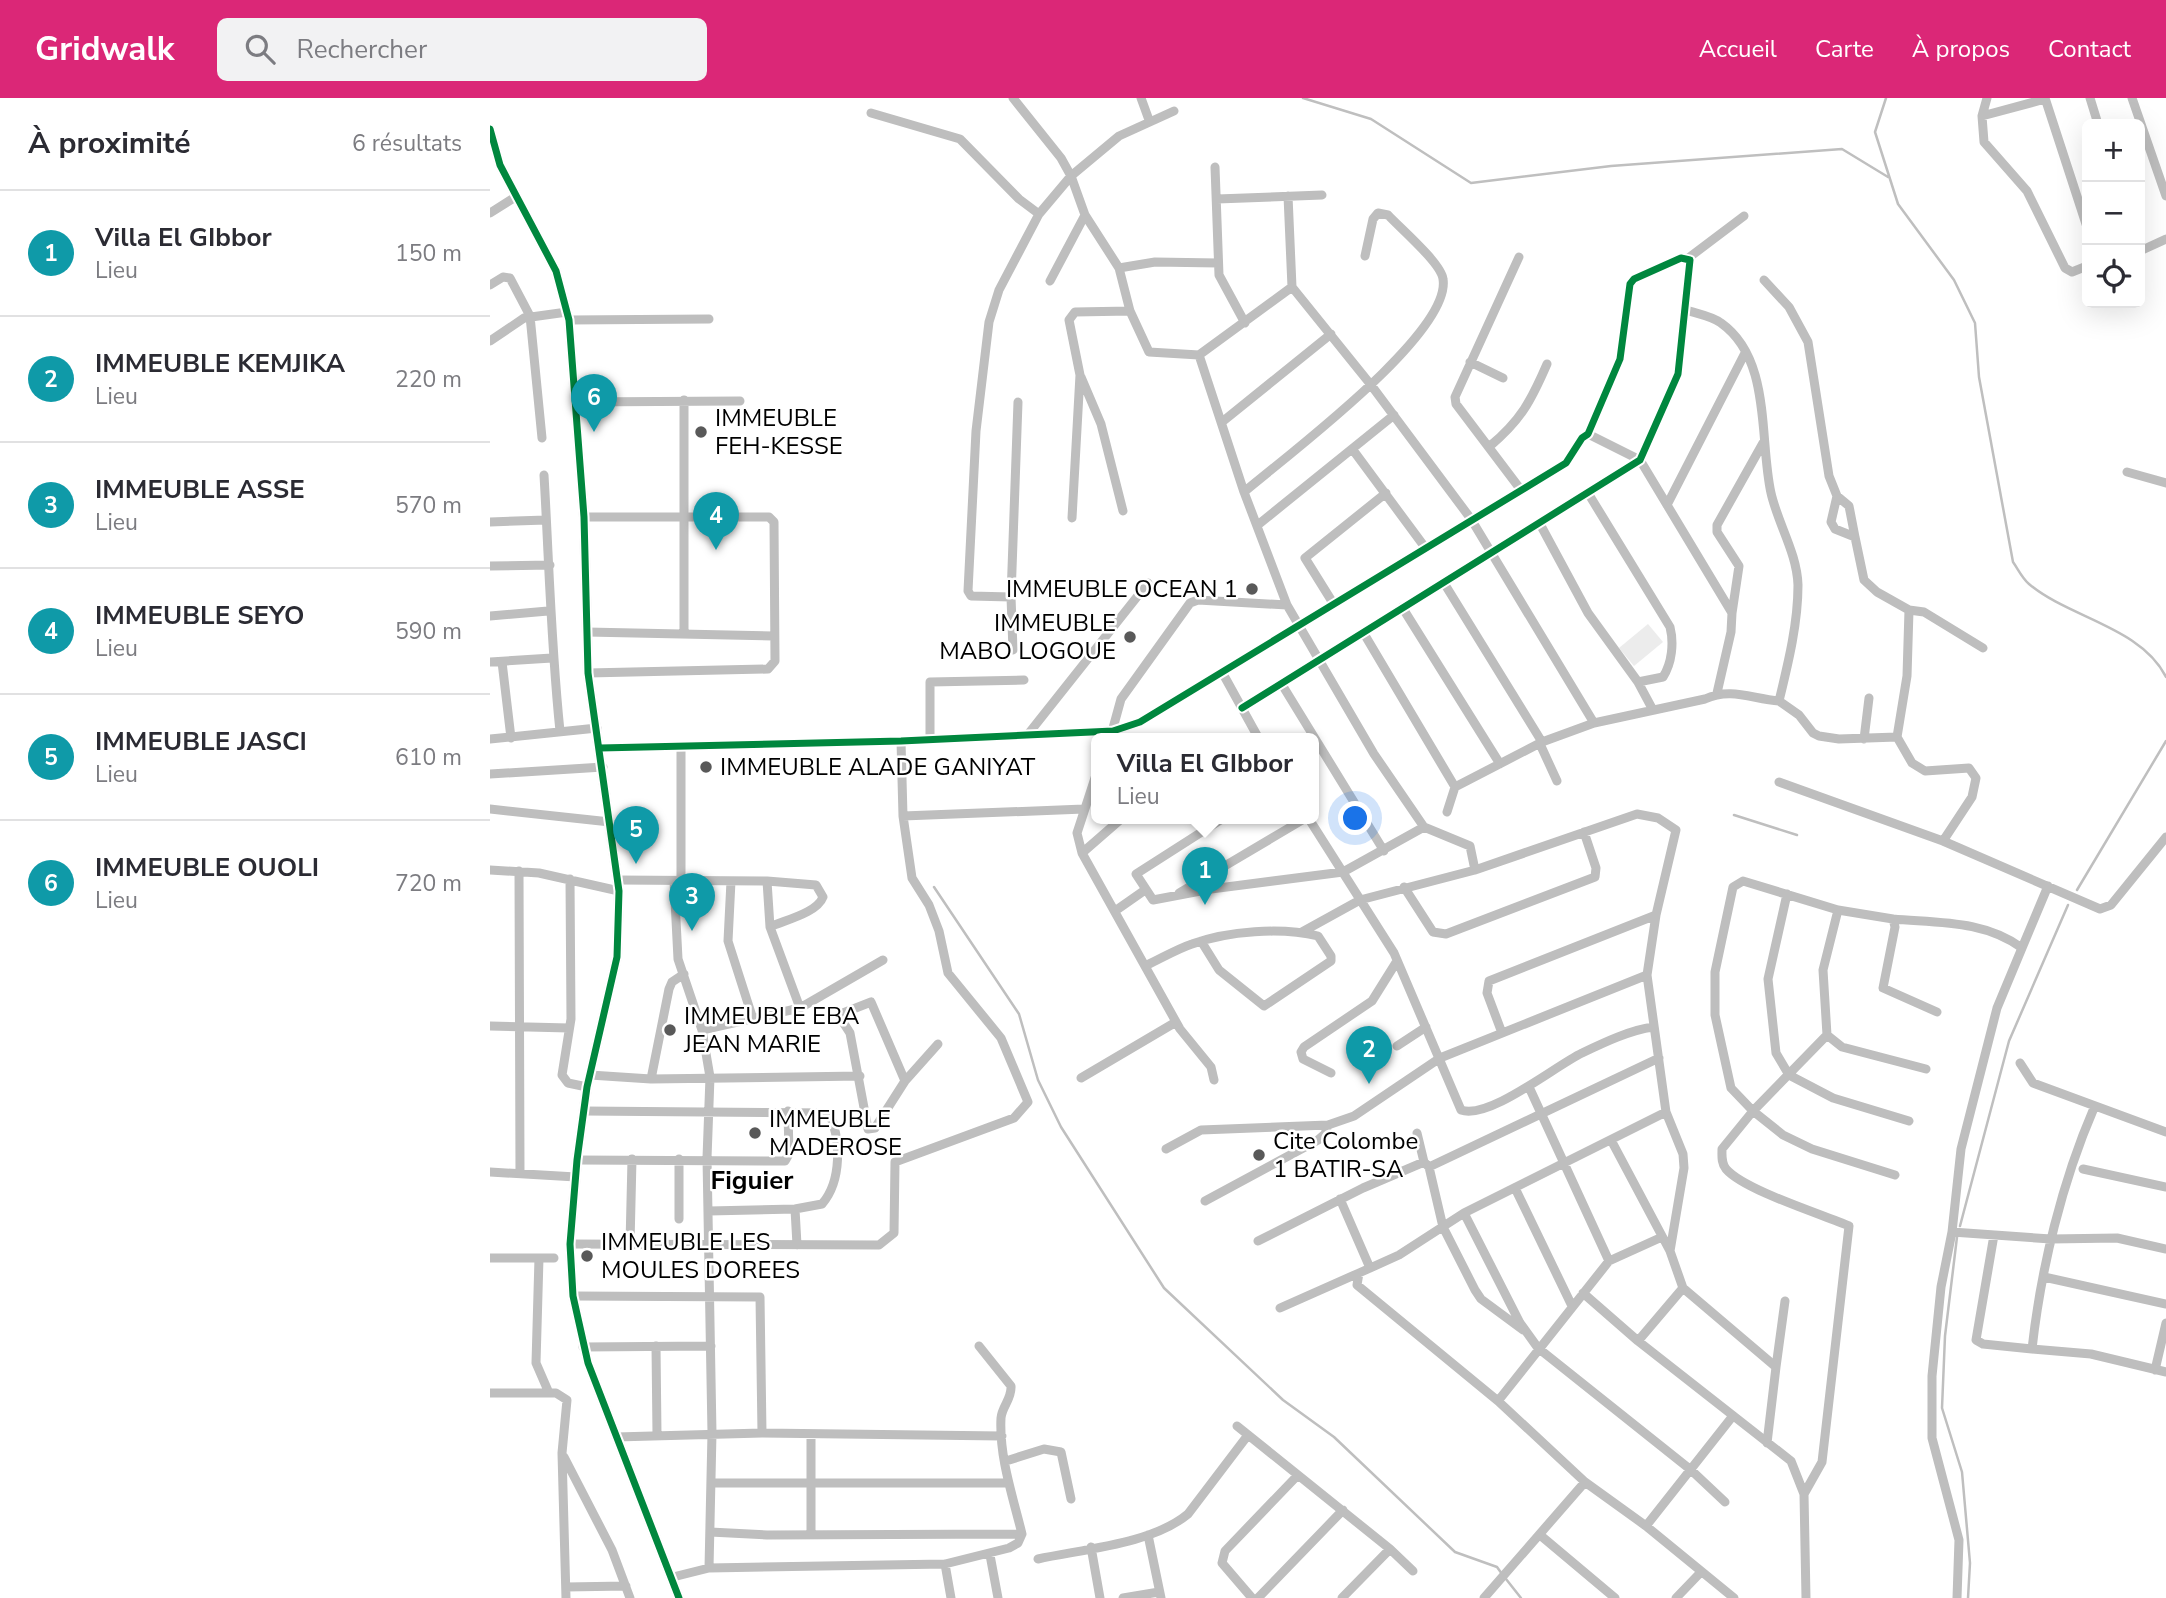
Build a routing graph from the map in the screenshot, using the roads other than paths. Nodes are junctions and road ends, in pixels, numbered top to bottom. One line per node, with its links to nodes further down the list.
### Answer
1 (1013, 98): 14 (street)
2 (1141, 98): 11 (street)
3 (1987, 98): 9 (street)
4 (2090, 98): 10 (street)
5 (2132, 98): 18 (street)
6 (2045, 99): 9 (street); 20 (street)
7 (1174, 111): 11 (street)
8 (871, 113): 22 (street)
9 (1982, 116): 32 (street)
10 (2096, 119)
11 (1149, 120): 14 (street)
12 (490, 129): 16 (street)
13 (1215, 167): 19 (street)
14 (1071, 176): 22 (street); 23 (street)
15 (1322, 195): 17 (street)
16 (517, 196): 21 (street); 40 (street)
17 (1288, 196): 19 (street); 36 (street)
18 (2166, 196)
19 (1217, 199): 30 (street)
20 (2082, 213)
21 (490, 214)
22 (1039, 214): 89 (street)
23 (1085, 215): 31 (street); 34 (street)
24 (1744, 216): 29 (street)
25 (2166, 239): 26 (street)
26 (2145, 249)
27 (1365, 256): 51 (street)
28 (1519, 257): 47 (street)
29 (1687, 258): 38 (street); 58 (street)
30 (1218, 263): 31 (street); 42 (street)
31 (1119, 268): 37 (street)
32 (2082, 268)
33 (1763, 280): 71 (street)
34 (1050, 281)
35 (490, 285): 39 (street)
36 (1292, 287): 42 (street); 43 (street)
37 (1130, 310): 46 (street); 49 (street)
38 (1686, 310): 45 (street); 63 (street)
39 (530, 316): 40 (street); 44 (street); 59 (street)
40 (568, 316): 41 (street); 54 (street)
41 (709, 320)
42 (1245, 323): 46 (street)
43 (1331, 334): 51 (street); 57 (street)
44 (490, 341)
45 (1745, 353): 60 (street); 72 (street)
46 (1199, 355): 57 (street)
47 (1470, 362): 50 (street); 61 (street)
48 (1547, 364): 61 (street)
49 (1080, 375): 73 (street); 76 (street)
50 (1503, 378)
51 (1371, 385): 56 (street); 68 (street)
52 (684, 400): 53 (street); 54 (street); 74 (street)
53 (740, 401)
54 (576, 402): 75 (street)
55 (1018, 402): 89 (street)
56 (1394, 415): 62 (street); 77 (street)
57 (1222, 422): 68 (street)
58 (1588, 434): 63 (street); 67 (street)
59 (541, 438)
60 (1763, 443): 95 (street); 115 (street)
61 (1490, 446): 67 (street)
62 (1353, 450): 69 (street); 80 (street)
63 (1640, 460): 70 (street); 72 (street)
64 (2127, 472): 66 (street)
65 (544, 475): 78 (street)
66 (2166, 483)
67 (1521, 490): 77 (street)
68 (1244, 492): 80 (street)
69 (1387, 493): 83 (street); 90 (street)
70 (1588, 493): 81 (street); 111 (street)
71 (1837, 496): 82 (street); 82 (street)
72 (1667, 505): 95 (street)
73 (1123, 511)
74 (684, 516): 75 (street); 99 (street); 101 (street)
75 (584, 517): 98 (street)
76 (1072, 518)
77 (1471, 519): 83 (street); 84 (street)
78 (547, 520): 79 (street); 85 (street)
79 (490, 522)
80 (1259, 524): 91 (street)
81 (1540, 524): 84 (street); 111 (street)
82 (1855, 537): 93 (street)
83 (1424, 546): 90 (street)
84 (1493, 553): 88 (street); 118 (street)
85 (550, 565): 86 (street); 94 (street)
86 (490, 566)
87 (1148, 583): 121 (street)
88 (1444, 583): 92 (street); 133 (street)
89 (1011, 597): 103 (street)
90 (1332, 603): 97 (street)
91 (1287, 605): 97 (street); 122 (street)
92 (1402, 607): 100 (street); 137 (street)
93 (1909, 610): 102 (street); 127 (street)
94 (548, 611): 96 (street); 104 (street)
95 (1732, 613): 113 (street)
96 (490, 616)
97 (1300, 623): 105 (street); 108 (street)
98 (587, 632): 99 (street); 109 (street)
99 (684, 632): 101 (street)
100 (1363, 632): 105 (street); 142 (street)
101 (773, 636): 109 (street)
102 (1983, 648)
103 (1013, 650)
104 (552, 658): 107 (street); 120 (street)
105 (1319, 659): 112 (street); 153 (street)
106 (490, 662): 107 (street)
107 (502, 662): 128 (street)
108 (1222, 672): 116 (street); 123 (street)
109 (588, 673): 119 (street)
110 (1024, 680): 129 (street)
111 (1638, 682): 117 (street)
112 (1281, 683): 116 (street); 125 (street)
113 (1717, 693): 115 (street); 117 (street)
114 (1869, 698): 130 (street)
115 (1779, 701): 130 (street)
116 (1242, 708): 124 (street)
117 (1653, 709): 118 (street)
118 (1594, 723): 133 (street)
119 (597, 728): 120 (street); 136 (street)
120 (560, 732): 128 (street)
121 (1029, 733): 126 (street); 129 (street)
122 (1112, 733)
123 (1115, 733)
124 (1254, 733)
125 (1312, 733)
126 (1091, 735)
127 (1897, 737): 130 (street); 156 (street)
128 (511, 738): 131 (street)
129 (930, 739): 132 (street)
130 (1864, 739)
131 (490, 740)
132 (901, 741): 135 (street); 147 (street)
133 (1541, 743): 137 (street); 140 (street)
134 (1319, 745): 157 (street)
135 (681, 747): 136 (street); 164 (street)
136 (600, 748): 138 (street)
137 (1500, 764): 142 (street)
138 (603, 767): 139 (street); 148 (street)
139 (490, 775)
140 (1557, 781)
141 (1779, 782): 156 (street)
142 (1455, 787): 146 (street)
143 (1091, 791): 145 (street)
144 (490, 809): 148 (street)
145 (1084, 809): 147 (street); 158 (street)
146 (1447, 812)
147 (903, 816): 257 (street)
148 (610, 822): 167 (street)
149 (1115, 824): 158 (street)
150 (1214, 824): 170 (street)
151 (1298, 824): 172 (street)
152 (1310, 824): 162 (street)
153 (1424, 827): 157 (street); 160 (street)
154 (1584, 832): 160 (street); 169 (street); 176 (street)
155 (2166, 837): 168 (street)
156 (1943, 841): 168 (street)
157 (1384, 851): 162 (street)
158 (1083, 853): 175 (street)
159 (490, 870): 161 (street)
160 (1475, 870): 169 (street)
161 (519, 871): 163 (street); 192 (street)
162 (1343, 872): 172 (street); 173 (street)
163 (570, 879): 167 (street); 195 (street)
164 (678, 880): 165 (street); 167 (street); 185 (street)
165 (731, 881): 166 (street); 189 (street)
166 (767, 881): 178 (street); 178 (street)
167 (618, 885): 207 (street)
168 (2048, 886): 181 (street)
169 (1404, 887): 173 (street)
170 (1145, 890): 172 (street); 175 (street)
171 (1787, 894): 174 (street); 206 (street); 220 (street)
172 (1170, 898)
173 (1360, 900): 179 (street); 183 (street)
174 (1839, 910): 177 (street); 198 (street)
175 (1115, 911): 184 (street)
176 (1656, 915): 186 (street); 197 (street)
177 (1893, 919): 181 (street); 188 (street)
178 (770, 927): 187 (street)
179 (1302, 932): 180 (street); 180 (street)
180 (1201, 942): 184 (street)
181 (2022, 948): 249 (street)
182 (883, 960): 187 (street)
183 (1397, 961): 193 (street); 205 (street)
184 (1147, 965): 190 (street)
185 (684, 974): 196 (street); 211 (street)
186 (1647, 975): 194 (street); 197 (street)
187 (800, 1008): 189 (street)
188 (1937, 1012)
189 (753, 1019): 196 (street)
190 (1176, 1022): 210 (street); 212 (street)
191 (490, 1026): 192 (street)
192 (521, 1027): 195 (street); 237 (street)
193 (1426, 1027): 200 (street); 201 (street)
194 (1653, 1027): 202 (street); 215 (street)
195 (569, 1028): 214 (street)
196 (702, 1030): 209 (street)
197 (1502, 1033): 201 (street)
198 (1827, 1035): 204 (street); 206 (street)
199 (938, 1044): 213 (street)
200 (1397, 1046)
201 (1440, 1058): 215 (street); 224 (street)
202 (1659, 1058): 221 (street); 222 (street)
203 (2020, 1062): 216 (street)
204 (1926, 1069)
205 (1331, 1073)
206 (1789, 1074): 220 (street); 223 (street)
207 (590, 1075): 211 (street); 214 (street)
208 (860, 1076): 209 (street); 213 (street); 213 (street)
209 (710, 1077): 211 (street); 218 (street)
210 (1082, 1078)
211 (651, 1079)
212 (1214, 1080)
213 (905, 1081)
214 (587, 1087): 217 (street)
215 (1529, 1087): 222 (street)
216 (2094, 1108): 225 (street); 252 (street)
217 (584, 1111): 218 (street); 232 (street)
218 (709, 1111): 219 (street); 229 (street)
219 (788, 1111): 229 (street); 244 (street)
220 (1753, 1111): 238 (street); 308 (street)
221 (1666, 1112): 227 (street); 259 (street)
222 (1541, 1114): 233 (street); 234 (street)
223 (1909, 1121)
224 (1328, 1125): 228 (street); 243 (street)
225 (2166, 1132)
226 (1417, 1133): 233 (street)
227 (1611, 1140): 234 (street); 251 (street)
228 (1166, 1149)
229 (707, 1158): 231 (street); 245 (street)
230 (632, 1159): 231 (street); 232 (street); 255 (street)
231 (679, 1159): 247 (street)
232 (578, 1160): 239 (street)
233 (1427, 1164): 242 (street); 248 (street)
234 (1564, 1164): 241 (street); 263 (street)
235 (2083, 1169): 240 (street)
236 (490, 1172): 237 (street)
237 (520, 1173): 239 (street)
238 (1895, 1175)
239 (576, 1177): 254 (street)
240 (2166, 1187)
241 (1515, 1188): 246 (street); 273 (street)
242 (1340, 1199): 253 (street); 264 (street)
243 (1205, 1201)
244 (795, 1209): 245 (street); 257 (street)
245 (709, 1211): 256 (street)
246 (1464, 1213): 248 (street); 276 (street)
247 (679, 1219)
248 (1443, 1227): 264 (street); 276 (street)
249 (1952, 1232): 250 (street); 345 (street)
250 (1994, 1235): 252 (street); 283 (street)
251 (1662, 1237): 259 (street); 263 (street)
252 (2052, 1239): 258 (street); 266 (street)
253 (1258, 1241)
254 (570, 1244): 255 (street); 270 (street)
255 (630, 1244): 256 (street)
256 (709, 1245): 257 (street); 269 (street)
257 (797, 1245)
258 (2166, 1248)
259 (1670, 1251): 267 (street)
260 (490, 1258): 261 (street)
261 (539, 1258): 262 (street); 288 (street)
262 (554, 1258)
263 (1609, 1261): 268 (street)
264 (1370, 1268): 265 (street)
265 (1359, 1273): 274 (street); 289 (street)
266 (2044, 1277): 272 (street); 283 (street)
267 (1683, 1288): 277 (street); 284 (street)
268 (1583, 1293): 273 (street); 277 (street)
269 (710, 1295): 270 (street); 279 (street); 293 (street)
270 (573, 1296): 281 (street)
271 (1785, 1301): 284 (street)
272 (2166, 1304)
273 (1572, 1306): 282 (street)
274 (1280, 1308)
275 (2166, 1323): 285 (street)
276 (1527, 1333): 282 (street)
277 (1638, 1341): 290 (street)
278 (656, 1346): 279 (street); 281 (street); 295 (street)
279 (711, 1346): 292 (street)
280 (979, 1346): 297 (street)
281 (583, 1347): 298 (street)
282 (1538, 1348): 289 (street); 302 (street)
283 (2032, 1349): 285 (street)
284 (1776, 1367): 299 (street)
285 (2155, 1370): 286 (street)
286 (2166, 1372)
287 (490, 1393): 288 (street)
288 (549, 1393): 300 (street)
289 (1498, 1401): 304 (street)
290 (1732, 1417): 299 (street); 302 (street)
291 (1237, 1426): 296 (street)
292 (712, 1433): 293 (street); 295 (street); 305 (street)
293 (762, 1433): 294 (street)
294 (811, 1434): 297 (street); 307 (street)
295 (657, 1435): 298 (street)
296 (1248, 1435): 303 (street); 316 (street)
297 (1002, 1436): 301 (street)
298 (616, 1437): 326 (street)
299 (1767, 1443): 308 (street)
300 (562, 1453): 327 (street); 328 (street)
301 (1006, 1461): 306 (street); 309 (street)
302 (1691, 1470): 310 (street); 312 (street)
303 (1297, 1476): 311 (street); 337 (street)
304 (1584, 1482): 312 (street); 317 (street)
305 (711, 1483): 307 (street); 313 (street)
306 (1008, 1483): 307 (street); 314 (street)
307 (812, 1484): 315 (street)
308 (1804, 1494): 344 (street)
309 (1071, 1499)
310 (1725, 1502)
311 (1343, 1510): 319 (street); 338 (street)
312 (1646, 1526): 325 (street)
313 (710, 1532): 315 (street); 323 (street)
314 (1022, 1534): 315 (street); 320 (street)
315 (811, 1535)
316 (1148, 1535): 318 (street); 329 (street)
317 (1540, 1535): 340 (street); 341 (street)
318 (1091, 1547): 321 (street); 335 (street)
319 (1390, 1549): 324 (street); 339 (street)
320 (990, 1555): 322 (street); 334 (street)
321 (1038, 1559)
322 (945, 1564): 323 (street); 333 (street)
323 (709, 1569): 326 (street)
324 (1413, 1572)
325 (1701, 1572): 342 (street); 343 (street)
326 (673, 1577): 332 (street)
327 (626, 1586): 328 (street); 331 (street)
328 (566, 1587): 330 (street)
329 (1160, 1595): 336 (street)
330 (566, 1598)
331 (630, 1598)
332 (679, 1598)
333 (951, 1598)
334 (998, 1598)
335 (1100, 1598)
336 (1123, 1598)
337 (1252, 1598)
338 (1258, 1598)
339 (1342, 1598)
340 (1484, 1598)
341 (1615, 1598)
342 (1676, 1598)
343 (1734, 1598)
344 (1806, 1598)
345 (1957, 1598)

